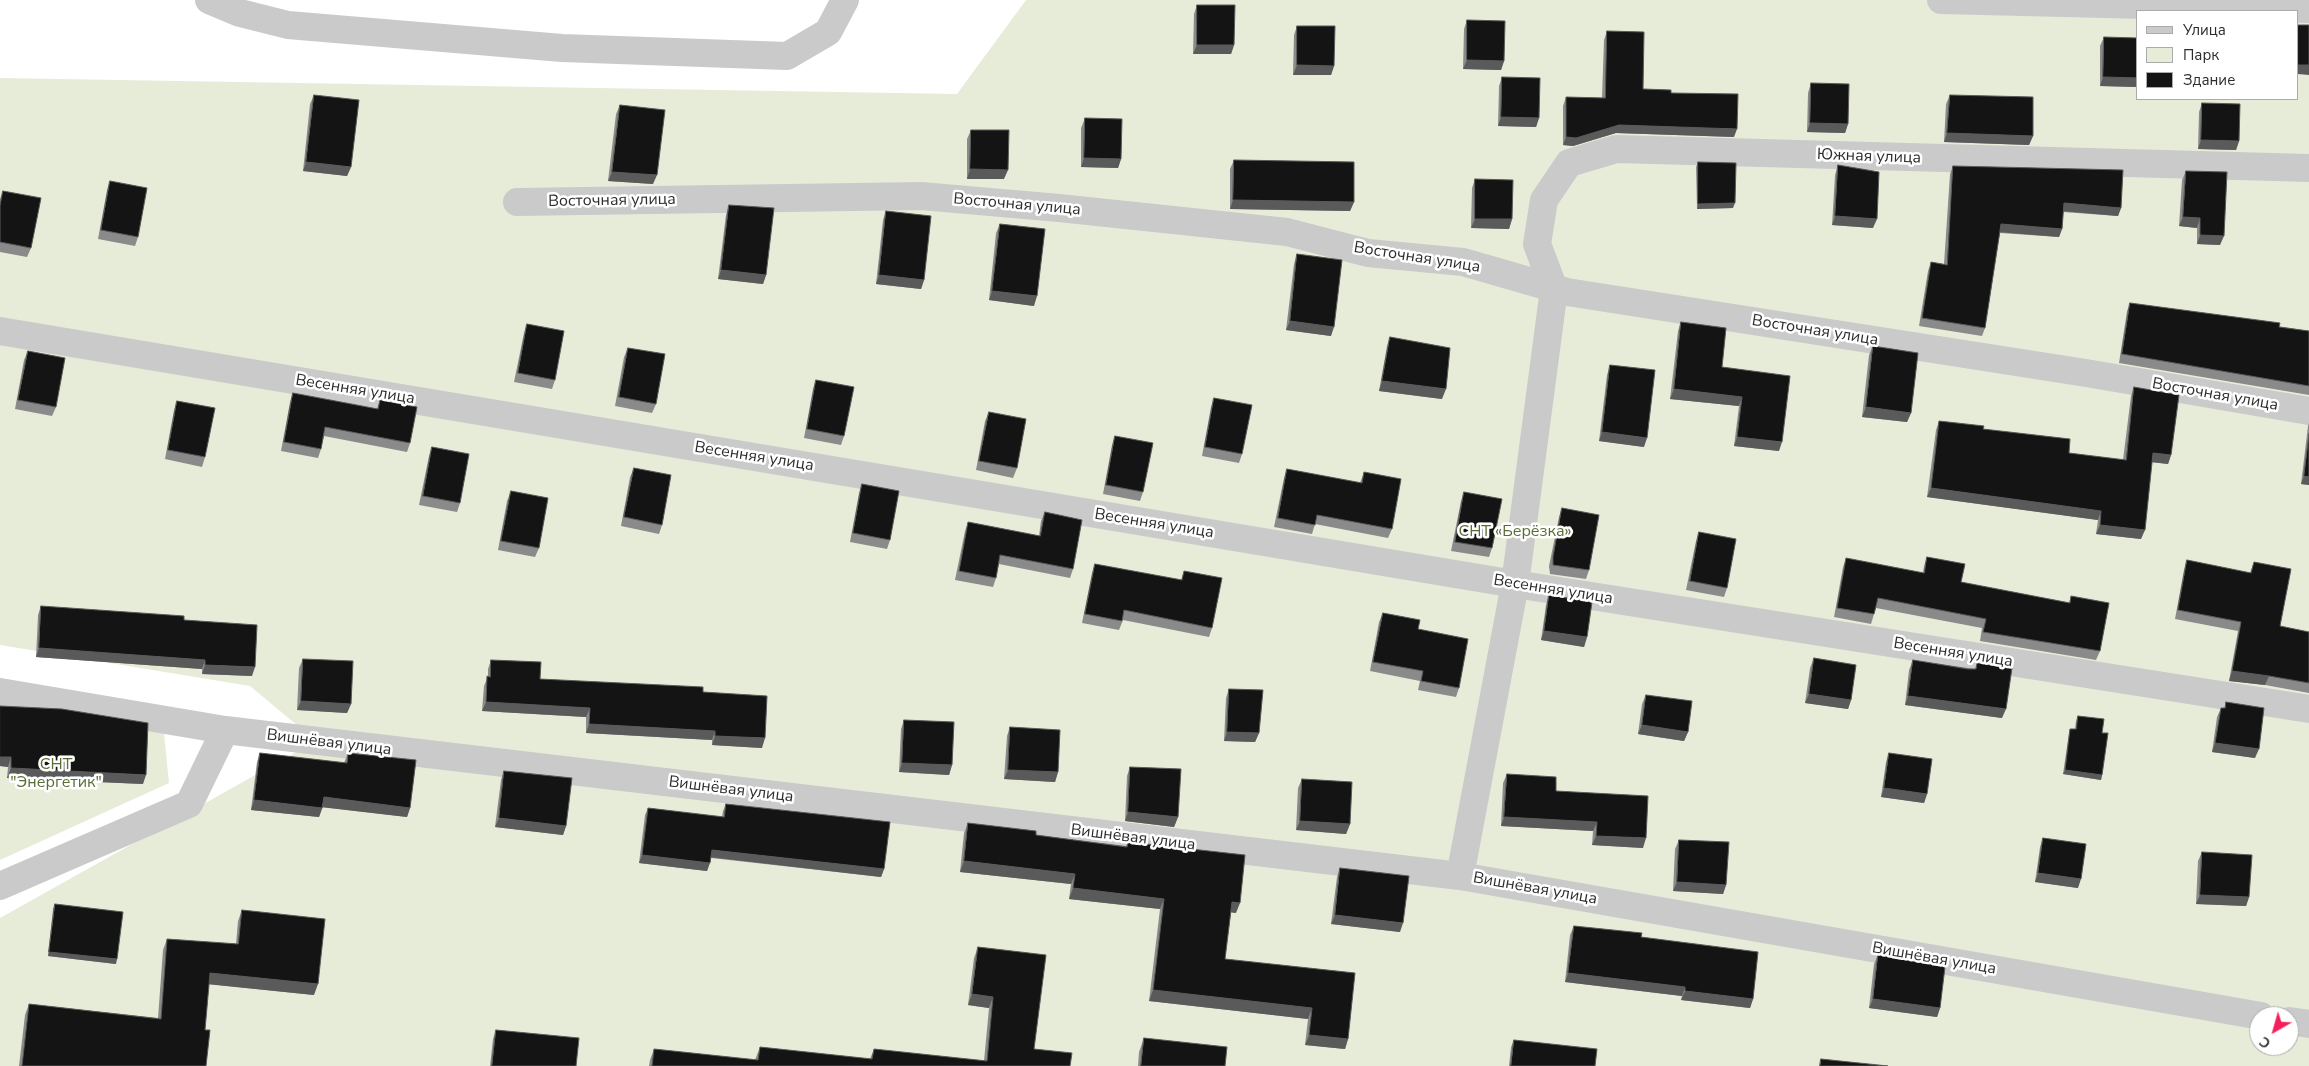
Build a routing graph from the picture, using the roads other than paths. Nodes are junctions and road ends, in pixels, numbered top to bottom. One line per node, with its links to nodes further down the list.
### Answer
1 (209, 0): 2 (street)
2 (845, 0)
3 (1940, 0): 4 (street)
4 (2309, 9)
5 (2309, 168): 7 (street, Южная улица)
6 (517, 202): 7 (street, Восточная улица)
7 (1554, 289): 9 (street, Восточная улица); 10 (street)
8 (0, 331): 10 (street, Весенняя улица)
9 (2309, 411)
10 (1515, 584): 12 (street, Весенняя улица); 14 (street)
11 (0, 692): 13 (street, Вишнёвая улица)
12 (2309, 708)
13 (226, 730): 14 (street, Вишнёвая улица); 15 (street)
14 (1460, 876): 16 (street, Вишнёвая улица)
15 (0, 886)
16 (2249, 1014)

